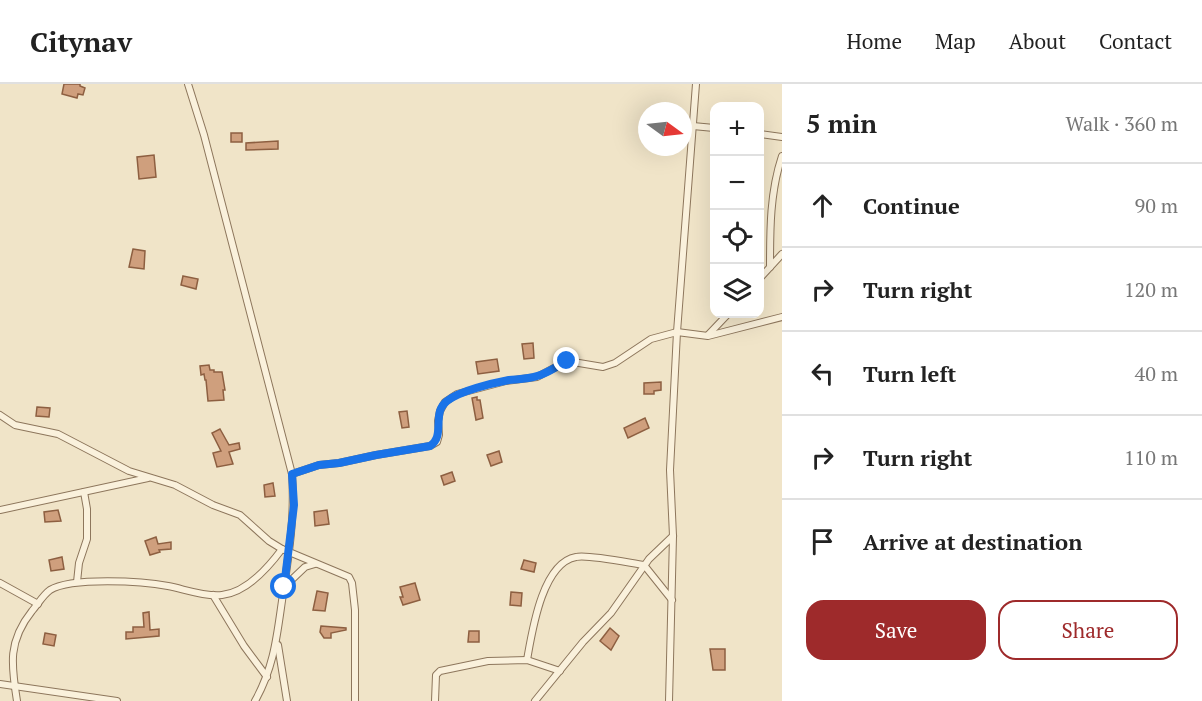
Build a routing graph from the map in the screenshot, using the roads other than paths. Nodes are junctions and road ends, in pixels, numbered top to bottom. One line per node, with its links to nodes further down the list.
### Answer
1 (188, 84): 16 (street)
2 (696, 84): 3 (street)
3 (693, 126): 4 (street); 13 (street)
4 (710, 128)
5 (764, 135): 6 (street)
6 (782, 137)
7 (782, 156): 9 (street)
8 (782, 254): 9 (street)
9 (770, 267): 10 (street)
10 (764, 273)
11 (782, 317): 14 (street)
12 (724, 318): 14 (street)
13 (677, 332): 14 (street); 16 (street); 20 (street)
14 (708, 336)
15 (0, 415): 17 (street)
16 (292, 474): 22 (street)
17 (148, 478): 18 (street); 21 (street)
18 (84, 492): 19 (street); 26 (street)
19 (0, 510)
20 (673, 536): 24 (street); 29 (street)
21 (282, 549): 22 (street); 28 (street)
22 (290, 552): 23 (street); 27 (street)
23 (315, 564): 27 (street); 42 (street)
24 (644, 565): 29 (street); 32 (street); 33 (street)
25 (0, 582): 30 (street)
26 (77, 582): 28 (street); 30 (street)
27 (284, 587): 31 (street)
28 (213, 595): 34 (street)
29 (672, 600): 45 (street)
30 (38, 604): 36 (street)
31 (278, 642): 34 (street); 41 (street)
32 (527, 660): 33 (street); 43 (street)
33 (560, 671): 44 (street)
34 (267, 677): 40 (street)
35 (0, 684): 36 (street)
36 (15, 687): 37 (street); 38 (street)
37 (86, 699): 39 (street)
38 (17, 701)
39 (117, 701)
40 (255, 701)
41 (287, 701)
42 (355, 701)
43 (435, 701)
44 (535, 701)
45 (669, 701)

